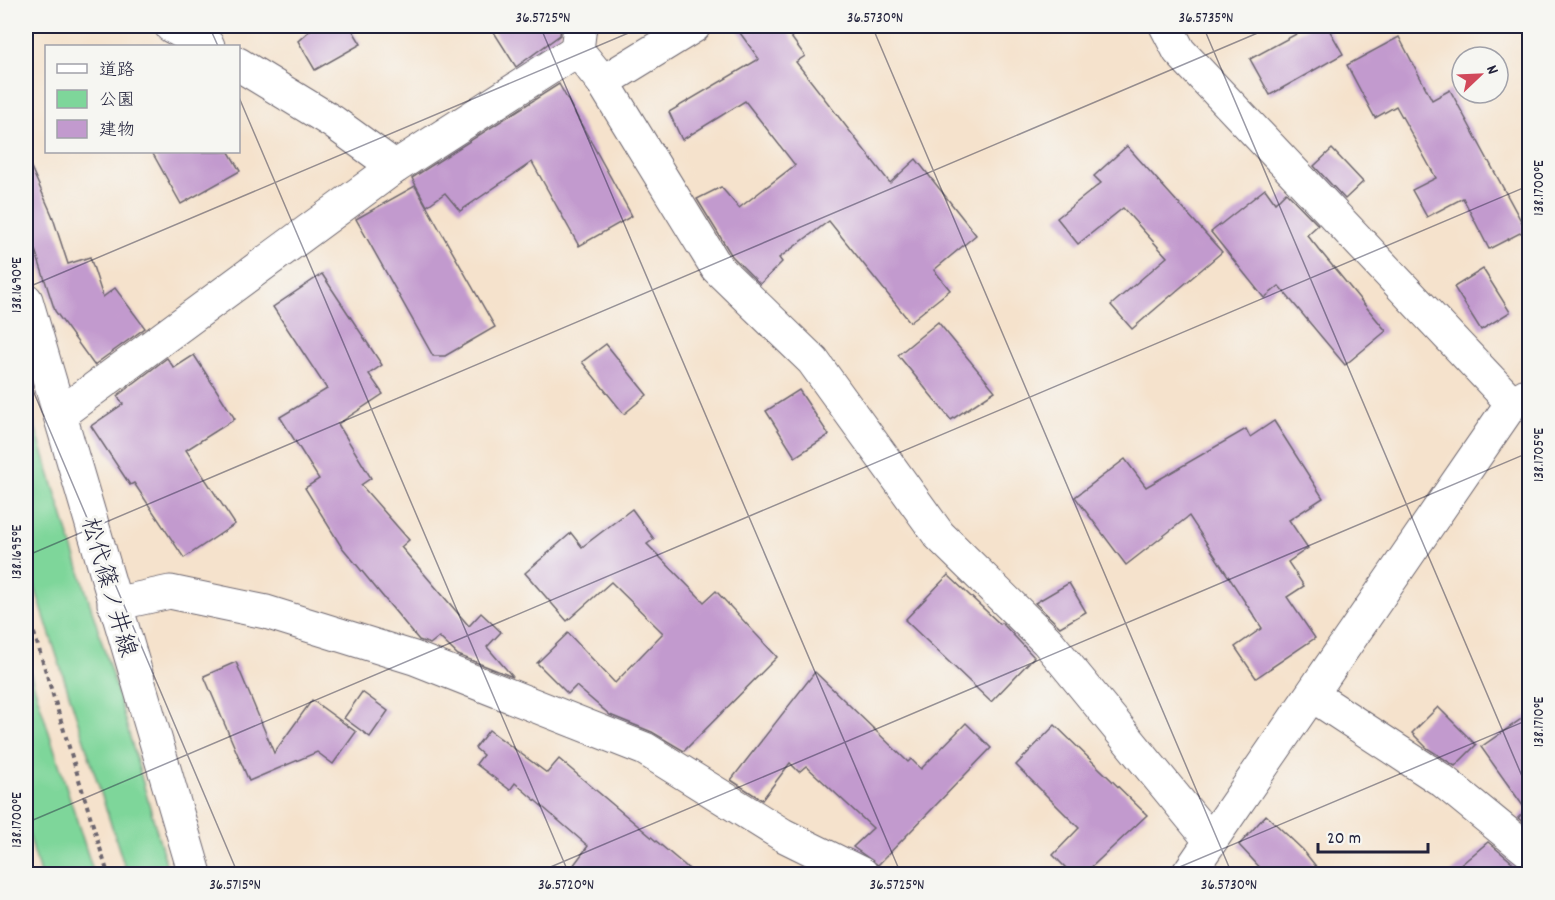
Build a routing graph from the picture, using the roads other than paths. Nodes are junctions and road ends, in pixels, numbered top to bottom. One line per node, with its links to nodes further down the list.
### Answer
1 (171, 26): 5 (street)
2 (694, 26): 7 (street)
3 (1166, 26): 10 (street)
4 (578, 38): 7 (street); 8 (street)
5 (206, 45)
6 (240, 65): 8 (street)
7 (603, 82): 14 (street)
8 (395, 167): 11 (street)
9 (26, 300): 11 (street, 松代篠ノ井線)
10 (1521, 398): 13 (street)
11 (60, 414): 12 (street, 松代篠ノ井線)
12 (114, 604): 16 (street, 松代篠ノ井線); 17 (street)
13 (1312, 695): 14 (street); 15 (street)
14 (1210, 840): 18 (street)
15 (1530, 852)
16 (195, 874)
17 (862, 874)
18 (1188, 874)

